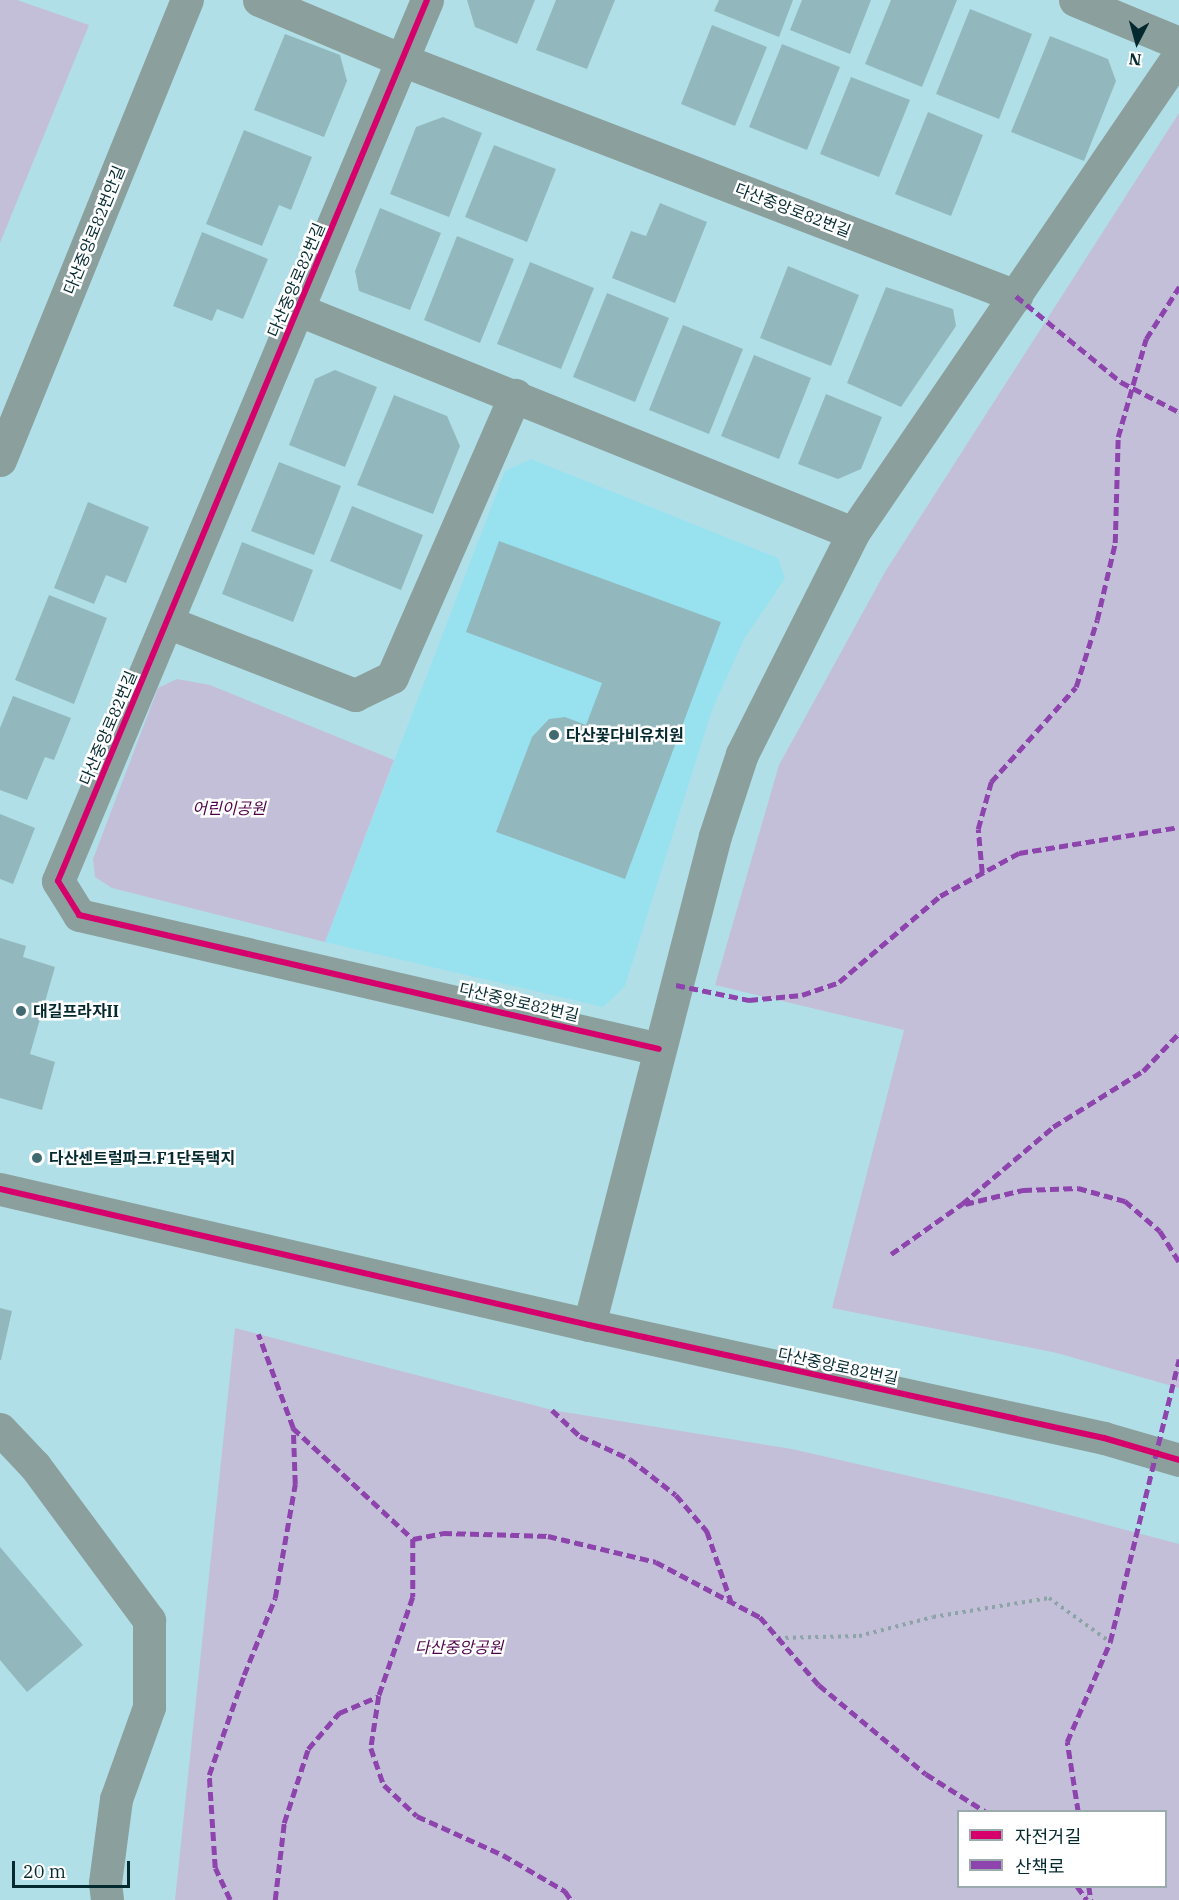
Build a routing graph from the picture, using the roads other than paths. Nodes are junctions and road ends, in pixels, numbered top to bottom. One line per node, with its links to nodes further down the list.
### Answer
1 (187, 0): 11 (street, 다산중앙로82번안길)
2 (259, 0): 7 (street, 다산중앙로82번길)
3 (426, 0): 7 (street, 다산중앙로82번길)
4 (1075, 0): 5 (street)
5 (1179, 43)
6 (1179, 55): 8 (street)
7 (402, 60): 8 (street, 다산중앙로82번길); 9 (street, 다산중앙로82번길)
8 (1016, 296): 12 (street)
9 (299, 310): 10 (street, 다산중앙로82번길); 13 (street, 다산중앙로82번길)
10 (515, 395): 12 (street, 다산중앙로82번길); 13 (street)
11 (0, 460)
12 (853, 533): 14 (street)
13 (167, 622): 14 (street, 다산중앙로82번길)
14 (659, 1049): 16 (street)
15 (0, 1189): 16 (street, 다산중앙로82번길)
16 (589, 1325): 18 (street, 다산중앙로82번길)
17 (0, 1429): 19 (street)
18 (1179, 1460)
19 (107, 1900)

